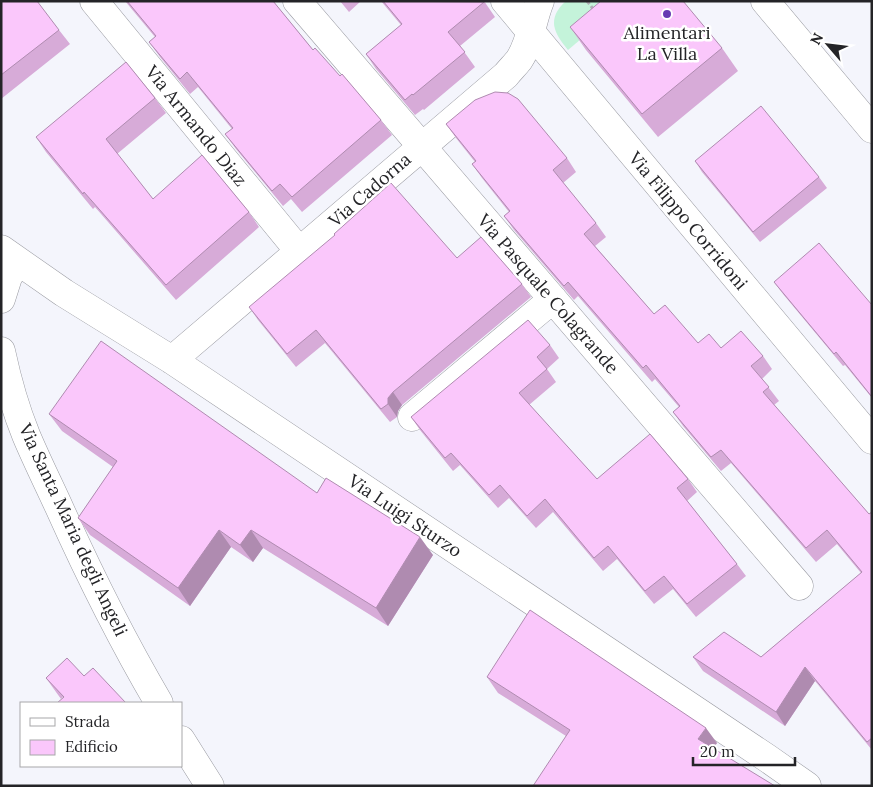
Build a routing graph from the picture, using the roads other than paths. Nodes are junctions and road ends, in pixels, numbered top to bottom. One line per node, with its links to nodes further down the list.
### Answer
1 (94, 1): 9 (street, Via Armando Diaz)
2 (297, 1): 8 (street, Via Pasquale Colagrande)
3 (505, 1): 6 (street, Via Filippo Corridoni)
4 (540, 1): 6 (street, Via Cadorna)
5 (765, 1): 7 (street)
6 (531, 32): 8 (street, Via Cadorna); 16 (street, Via Filippo Corridoni)
7 (872, 129)
8 (421, 146): 9 (street, Via Cadorna); 12 (street, Via Pasquale Colagrande)
9 (299, 251): 14 (street, Via Cadorna)
10 (9, 255): 11 (street); 14 (street, Via Luigi Sturzo)
11 (1, 299)
12 (553, 299): 15 (street); 17 (street, Via Pasquale Colagrande)
13 (1, 351): 18 (street, Via Santa Maria degli Angeli)
14 (172, 360): 21 (street, Via Luigi Sturzo)
15 (412, 417)
16 (872, 440)
17 (799, 586)
18 (158, 702)
19 (182, 742): 20 (street)
20 (210, 786)
21 (807, 786)

